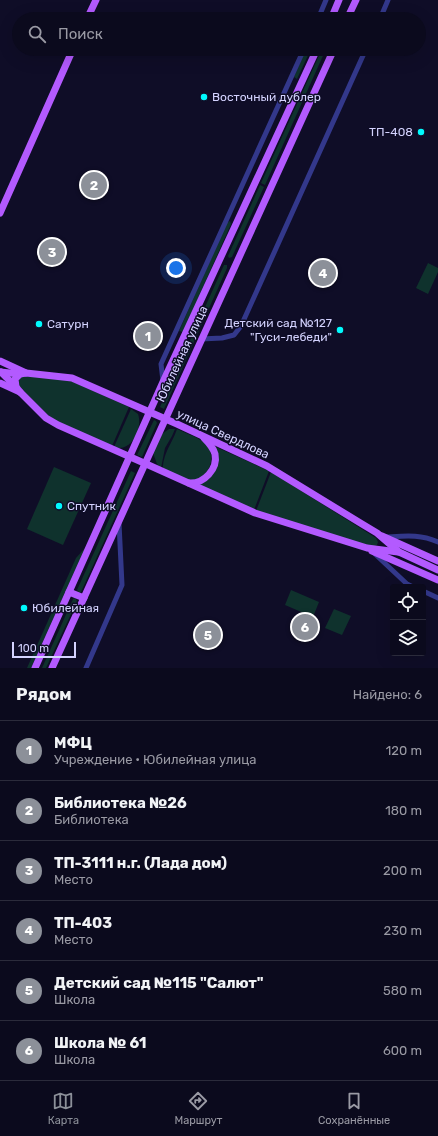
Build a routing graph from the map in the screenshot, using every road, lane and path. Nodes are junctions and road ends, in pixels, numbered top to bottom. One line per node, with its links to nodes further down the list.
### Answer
1 (96, 0): 6 (main road)
2 (326, 0): 7 (street)
3 (339, 0): 8 (main road)
4 (356, 0): 9 (main road)
5 (388, 0): 10 (street)
6 (90, 12)
7 (321, 12)
8 (333, 12)
9 (350, 12)
10 (383, 12)
11 (71, 56): 16 (main road)
12 (301, 56): 21 (street)
13 (314, 56): 21 (main road, Юбилейная улица)
14 (331, 56): 17 (main road, Юбилейная улица)
15 (363, 56): 17 (street)
16 (0, 213)
17 (201, 339): 25 (main road, Юбилейная улица)
18 (0, 361): 20 (main road, улица Свердлова)
19 (0, 372): 20 (main road, улица Свердлова); 23 (main road, улица Свердлова)
20 (23, 374): 23 (main road); 24 (main road, улица Свердлова)
21 (163, 382): 24 (main road, Юбилейная улица)
22 (0, 383): 23 (main road, улица Свердлова)
23 (18, 389): 27 (main road, улица Свердлова)
24 (150, 412): 25 (main road, улица Свердлова); 27 (main road, Юбилейная улица)
25 (165, 419): 26 (main road, улица Свердлова); 28 (main road, Юбилейная улица)
26 (202, 436): 29 (main road); 31 (main road, улица Свердлова)
27 (130, 457): 28 (main road, улица Свердлова); 40 (main road, Юбилейная улица)
28 (144, 463): 29 (main road, улица Свердлова); 30 (main road, Юбилейная улица)
29 (185, 482): 34 (main road, улица Свердлова)
30 (119, 520): 42 (main road, Юбилейная улица); 46 (street)
31 (377, 533): 32 (main road, улица Свердлова); 34 (main road); 35 (main road, улица Свердлова)
32 (385, 537): 33 (street); 36 (main road, улица Свердлова)
33 (438, 542)
34 (370, 549): 35 (main road, улица Свердлова); 38 (main road, улица Свердлова); 39 (street)
35 (399, 552): 37 (main road, улица Свердлова)
36 (438, 561)
37 (438, 570)
38 (438, 580)
39 (407, 584)
40 (69, 592): 42 (main road); 44 (main road, Юбилейная улица)
41 (426, 592): 43 (street)
42 (84, 598): 45 (main road, Юбилейная улица)
43 (438, 598)
44 (35, 668)
45 (52, 668)
46 (86, 668)

